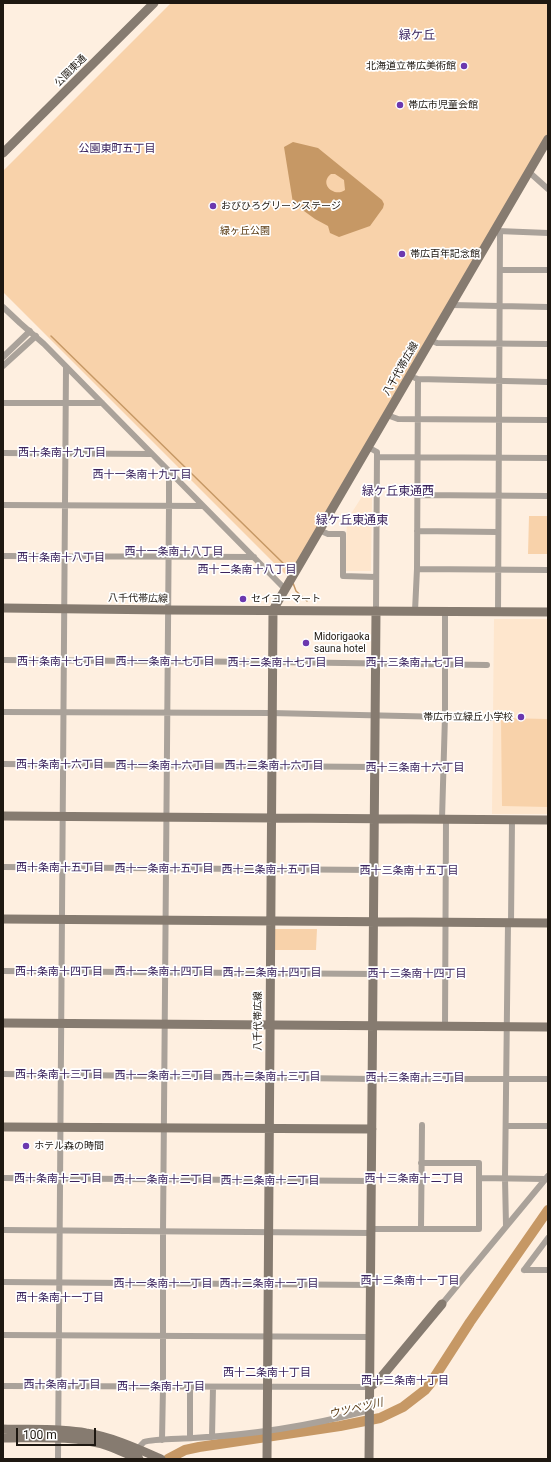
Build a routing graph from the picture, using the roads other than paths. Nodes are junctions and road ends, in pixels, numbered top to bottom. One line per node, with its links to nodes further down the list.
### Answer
1 (154, 3): 3 (street, 公園東通)
2 (548, 139): 4 (street, 八千代帯広線)
3 (4, 151)
4 (545, 151): 5 (street, 八千代帯広線)
5 (529, 172): 6 (street); 7 (street, 八千代帯広線)
6 (548, 189)
7 (497, 231): 8 (street); 9 (street); 11 (street, 八千代帯広線)
8 (548, 233)
9 (500, 270): 10 (street); 12 (street)
10 (548, 270)
11 (451, 305): 12 (street); 17 (street, 八千代帯広線)
12 (500, 306): 14 (street); 18 (street)
13 (3, 307): 15 (street)
14 (548, 307)
15 (30, 331): 16 (street); 20 (street)
16 (36, 336): 21 (street); 22 (street)
17 (430, 340): 18 (street); 23 (street, 八千代帯広線)
18 (499, 344): 19 (street); 24 (street)
19 (548, 344)
20 (3, 357)
21 (3, 366)
22 (66, 367): 27 (street); 28 (street)
23 (414, 377): 24 (street); 29 (street, 八千代帯広線); 30 (street)
24 (499, 381): 25 (street); 31 (street)
25 (548, 382)
26 (3, 403): 27 (street)
27 (66, 403): 28 (street); 35 (street)
28 (102, 403): 36 (street)
29 (387, 415): 30 (street); 33 (street, 八千代帯広線)
30 (417, 419): 31 (street); 38 (street)
31 (499, 419): 32 (street); 39 (street)
32 (548, 420)
33 (368, 447): 37 (street); 49 (street, 八千代帯広線)
34 (3, 453): 35 (street)
35 (66, 453): 36 (street); 46 (street)
36 (151, 454): 41 (street)
37 (377, 457): 38 (street); 59 (street)
38 (417, 458): 39 (street); 42 (street)
39 (498, 458): 40 (street); 43 (street)
40 (548, 458)
41 (170, 472): 47 (street); 48 (street)
42 (417, 495): 43 (street); 50 (street)
43 (498, 495): 44 (street); 51 (street)
44 (548, 496)
45 (3, 505): 46 (street)
46 (65, 505): 47 (street); 53 (street)
47 (169, 506): 48 (street); 55 (street)
48 (202, 506): 54 (street)
49 (319, 530): 59 (street); 60 (street, 八千代帯広線)
50 (417, 531): 51 (street); 56 (street)
51 (498, 532): 57 (street)
52 (3, 556): 53 (street)
53 (64, 557): 55 (street); 62 (street)
54 (254, 557): 55 (street); 60 (street)
55 (169, 558): 63 (street)
56 (417, 569): 57 (street); 66 (street)
57 (498, 570): 58 (street); 68 (street)
58 (548, 570)
59 (376, 577): 65 (street)
60 (285, 589): 64 (street, 八千代帯広線)
61 (3, 608): 62 (street, 八千代帯広線)
62 (64, 609): 63 (street, 八千代帯広線); 71 (street)
63 (168, 610): 64 (street, 八千代帯広線); 72 (street)
64 (273, 610): 65 (street); 73 (street, 八千代帯広線)
65 (376, 611): 66 (street); 74 (street)
66 (415, 611): 67 (street)
67 (445, 612): 68 (street); 75 (street)
68 (498, 612): 69 (street)
69 (548, 612)
70 (3, 660): 71 (street)
71 (64, 661): 72 (street); 78 (street)
72 (168, 661): 73 (street); 79 (street)
73 (272, 662): 74 (street); 80 (street, 八千代帯広線)
74 (375, 663): 75 (street); 81 (street)
75 (445, 665): 76 (street); 82 (street)
76 (487, 665)
77 (3, 712): 78 (street)
78 (64, 712): 79 (street); 85 (street)
79 (167, 713): 80 (street); 86 (street)
80 (271, 713): 81 (street); 87 (street, 八千代帯広線)
81 (375, 715): 82 (street); 88 (street)
82 (445, 716): 83 (street); 94 (street)
83 (491, 718)
84 (3, 764): 85 (street)
85 (64, 764): 86 (street); 90 (street)
86 (167, 765): 87 (street); 91 (street)
87 (272, 765): 88 (street); 92 (street, 八千代帯広線)
88 (375, 767): 93 (street)
89 (3, 816): 90 (street)
90 (63, 816): 91 (street); 98 (street)
91 (167, 816): 92 (street); 99 (street)
92 (271, 817): 93 (street); 100 (street, 八千代帯広線)
93 (374, 818): 94 (street); 101 (street)
94 (444, 819): 95 (street); 107 (street)
95 (512, 820): 96 (street); 108 (street)
96 (548, 820)
97 (3, 867): 98 (street)
98 (63, 868): 99 (street); 103 (street)
99 (166, 869): 100 (street); 104 (street)
100 (270, 870): 101 (street); 105 (street, 八千代帯広線)
101 (374, 870): 106 (street)
102 (3, 919): 103 (street)
103 (62, 920): 104 (street); 111 (street)
104 (166, 921): 105 (street); 112 (street)
105 (270, 921): 106 (street); 113 (street, 八千代帯広線)
106 (374, 922): 107 (street); 114 (street)
107 (444, 923): 108 (street); 120 (street)
108 (509, 923): 109 (street); 121 (street)
109 (548, 923)
110 (3, 971): 111 (street)
111 (62, 972): 112 (street); 116 (street)
112 (166, 972): 113 (street); 117 (street)
113 (270, 973): 114 (street); 118 (street, 八千代帯広線)
114 (373, 974): 119 (street)
115 (3, 1023): 116 (street)
116 (62, 1023): 117 (street); 124 (street)
117 (166, 1024): 118 (street); 125 (street)
118 (269, 1025): 119 (street); 126 (street, 八千代帯広線)
119 (372, 1026): 120 (street); 127 (street)
120 (445, 1027): 121 (street)
121 (507, 1027): 122 (street); 128 (street)
122 (548, 1027)
123 (3, 1074): 124 (street)
124 (61, 1074): 125 (street); 134 (street)
125 (165, 1076): 126 (street); 135 (street)
126 (269, 1077): 127 (street); 136 (street, 八千代帯広線)
127 (373, 1079): 128 (street); 137 (street)
128 (507, 1079): 129 (street); 131 (street)
129 (548, 1079)
130 (422, 1125): 138 (street)
131 (506, 1126): 132 (street); 142 (street)
132 (548, 1126)
133 (3, 1127): 134 (street)
134 (61, 1127): 135 (street); 140 (street)
135 (165, 1128): 136 (street); 144 (street)
136 (269, 1129): 137 (street); 145 (street, 八千代帯広線)
137 (372, 1129): 146 (street)
138 (421, 1163): 141 (street); 148 (street)
139 (3, 1178): 140 (street)
140 (60, 1178): 144 (street); 150 (street)
141 (479, 1178): 142 (street); 148 (street)
142 (505, 1178): 143 (street); 147 (street)
143 (547, 1178): 147 (street)
144 (164, 1180): 145 (street); 152 (street)
145 (268, 1181): 146 (street); 153 (street, 八千代帯広線)
146 (372, 1181): 151 (street)
147 (506, 1226): 161 (street)
148 (421, 1229): 151 (street)
149 (3, 1230): 150 (street)
150 (60, 1231): 152 (street); 157 (street)
151 (371, 1231): 153 (street); 160 (street)
152 (163, 1232): 153 (street); 158 (street)
153 (268, 1232): 159 (street, 八千代帯広線)
154 (548, 1238): 155 (street)
155 (548, 1270)
156 (3, 1282): 157 (street)
157 (60, 1282): 158 (street); 163 (street)
158 (164, 1283): 159 (street); 164 (street)
159 (268, 1284): 160 (street); 165 (street, 八千代帯広線)
160 (371, 1286): 166 (street)
161 (442, 1304): 173 (street)
162 (3, 1335): 163 (street)
163 (59, 1336): 164 (street); 168 (street)
164 (163, 1336): 165 (street); 169 (street)
165 (267, 1336): 166 (street); 172 (street, 八千代帯広線)
166 (370, 1337): 173 (street)
167 (3, 1386): 168 (street)
168 (59, 1387): 169 (street); 177 (street)
169 (163, 1387): 170 (street); 181 (street)
170 (190, 1387): 171 (street); 180 (street)
171 (213, 1387): 172 (street); 178 (street)
172 (267, 1387): 173 (street); 176 (street, 八千代帯広線)
173 (370, 1387): 174 (street)
174 (370, 1413): 176 (street); 187 (street)
175 (3, 1430): 177 (street)
176 (267, 1431): 178 (street); 183 (street, 八千代帯広線)
177 (59, 1434): 179 (street); 182 (street); 185 (street); 186 (street)
178 (212, 1437): 180 (street)
179 (3, 1438)
180 (190, 1438): 181 (street)
181 (162, 1440): 182 (street)
182 (138, 1449): 184 (street)
183 (267, 1454)
184 (159, 1458)
185 (58, 1459)
186 (139, 1459)
187 (370, 1459)

